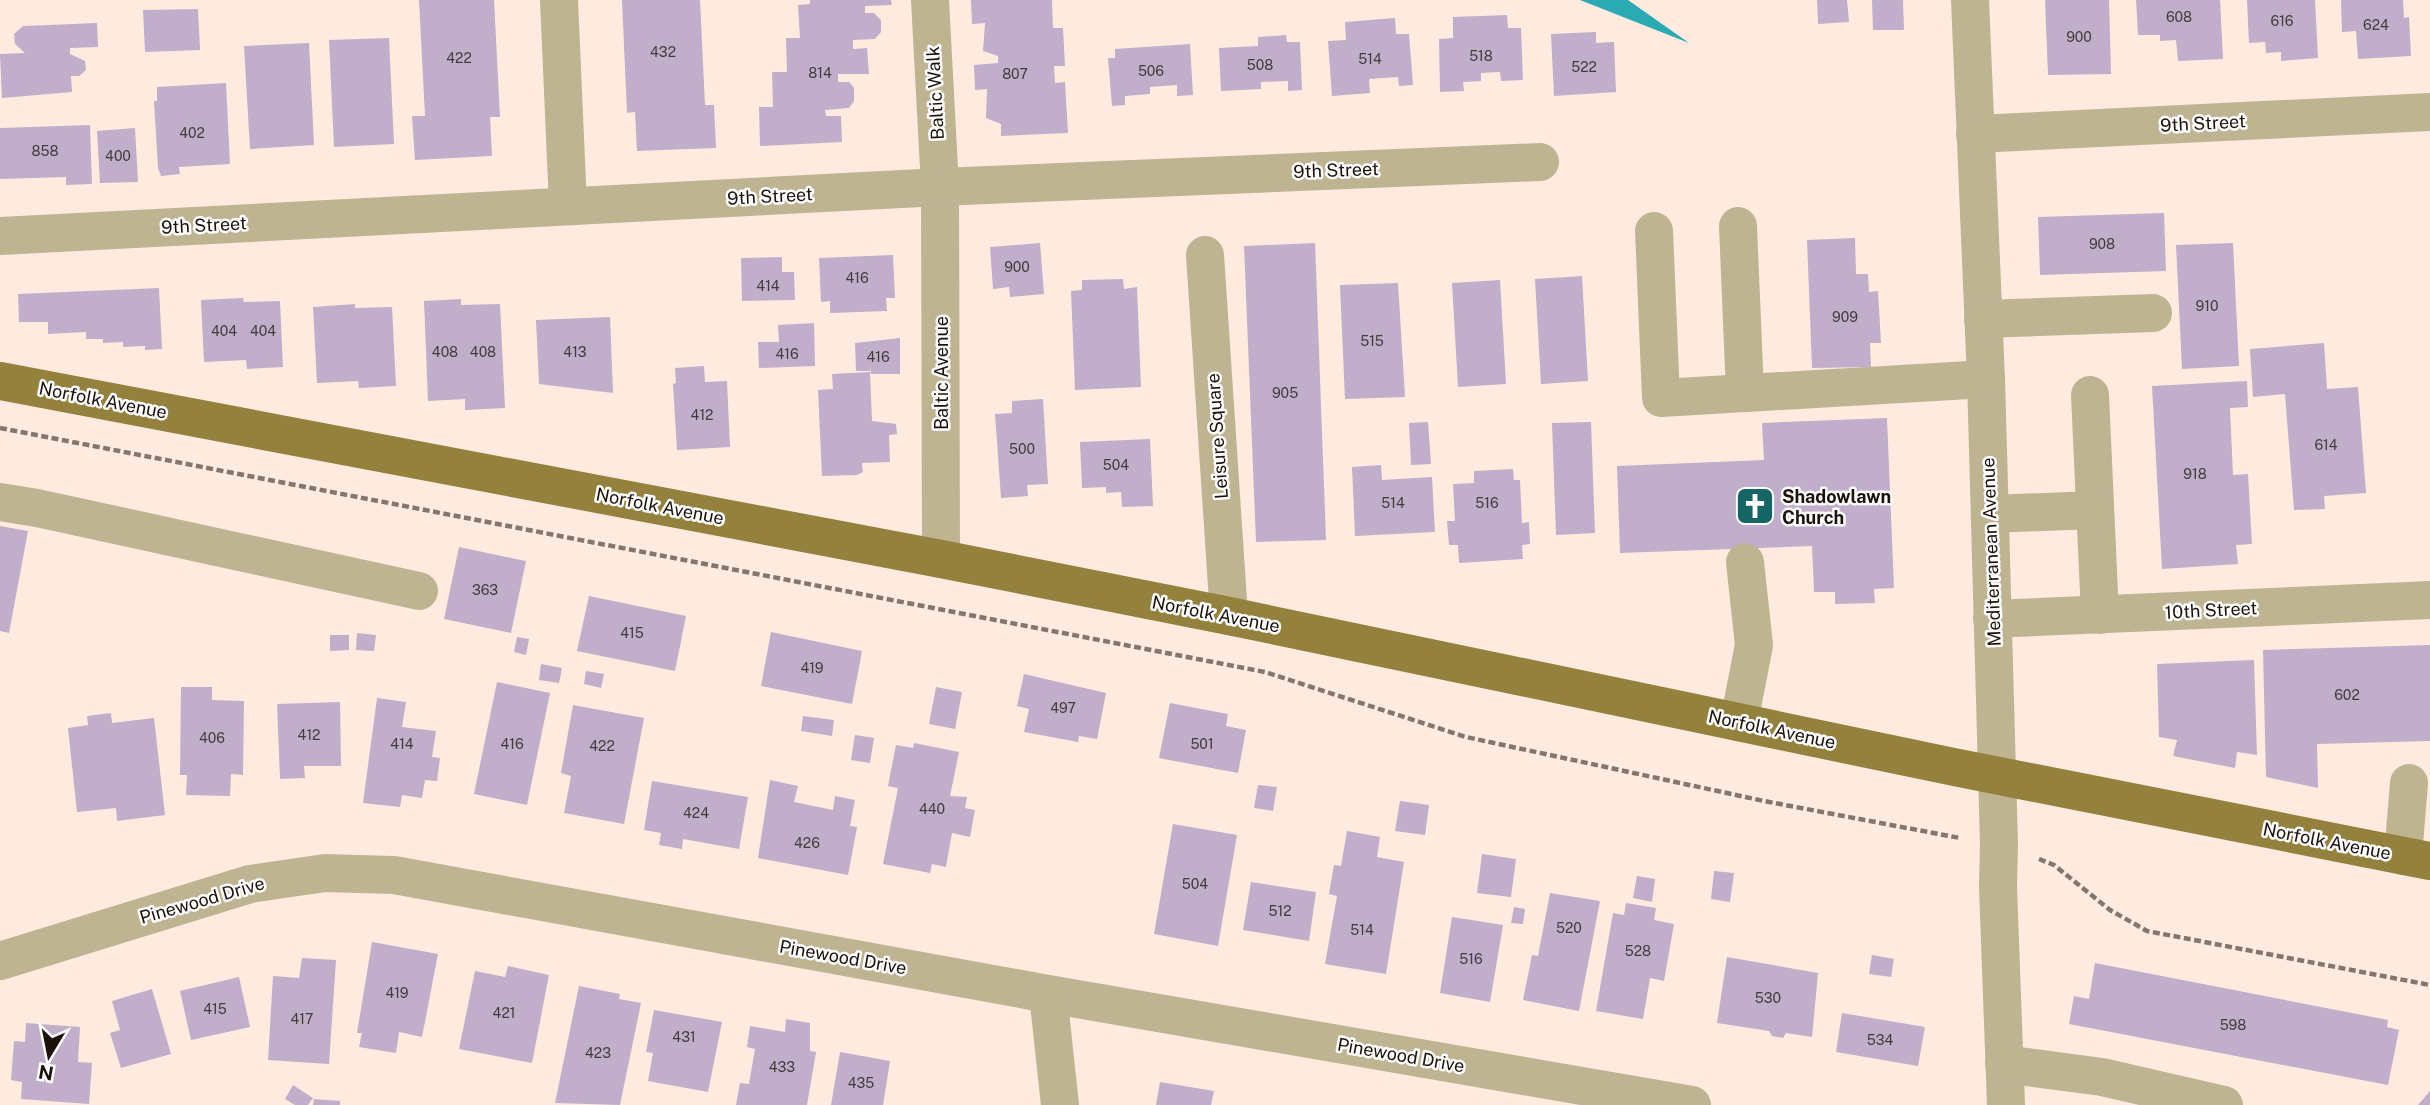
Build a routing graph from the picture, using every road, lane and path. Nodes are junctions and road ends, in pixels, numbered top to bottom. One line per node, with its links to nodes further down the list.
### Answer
1 (559, 0): 8 (street)
2 (930, 0): 7 (street, Baltic Walk)
3 (1969, 0): 5 (street, Mediterranean Avenue)
4 (2430, 112): 5 (street, 9th Street)
5 (1975, 134): 14 (street, Mediterranean Avenue)
6 (1540, 162): 7 (street, 9th Street)
7 (940, 187): 8 (street, 9th Street); 23 (street, Baltic Avenue)
8 (568, 206): 11 (street, 9th Street)
9 (1738, 226): 17 (street)
10 (1654, 230): 17 (street)
11 (0, 236)
12 (1205, 255): 28 (street, Leisure Square)
13 (2153, 313): 14 (street)
14 (1983, 319): 15 (street, Mediterranean Avenue)
15 (1986, 379): 17 (street); 22 (street, Mediterranean Avenue)
16 (0, 381): 23 (main road, Norfolk Avenue)
17 (1745, 393)
18 (2090, 395): 21 (street)
19 (0, 428): 33 (path)
20 (0, 502): 25 (street)
21 (2095, 510): 22 (street); 27 (street)
22 (1990, 514): 29 (street, Mediterranean Avenue)
23 (941, 559): 28 (main road, Norfolk Avenue)
24 (1745, 562): 30 (street)
25 (419, 591)
26 (2430, 600): 27 (street, 10th Street)
27 (2099, 615): 29 (street, 10th Street)
28 (1229, 616): 30 (main road, Norfolk Avenue)
29 (1992, 619): 31 (street, Mediterranean Avenue)
30 (1740, 722): 31 (main road, Norfolk Avenue)
31 (1997, 775): 33 (street, Mediterranean Avenue); 34 (main road, Norfolk Avenue)
32 (2409, 783): 34 (street)
33 (1999, 844): 36 (path); 38 (street, Mediterranean Avenue)
34 (2417, 858)
35 (0, 961): 37 (street, Pinewood Drive)
36 (2430, 985)
37 (1048, 994): 39 (street); 40 (street, Pinewood Drive)
38 (2004, 1065): 41 (street, Mediterranean Avenue); 42 (street)
39 (1060, 1105)
40 (1692, 1105)
41 (2006, 1105)
42 (2224, 1105)

